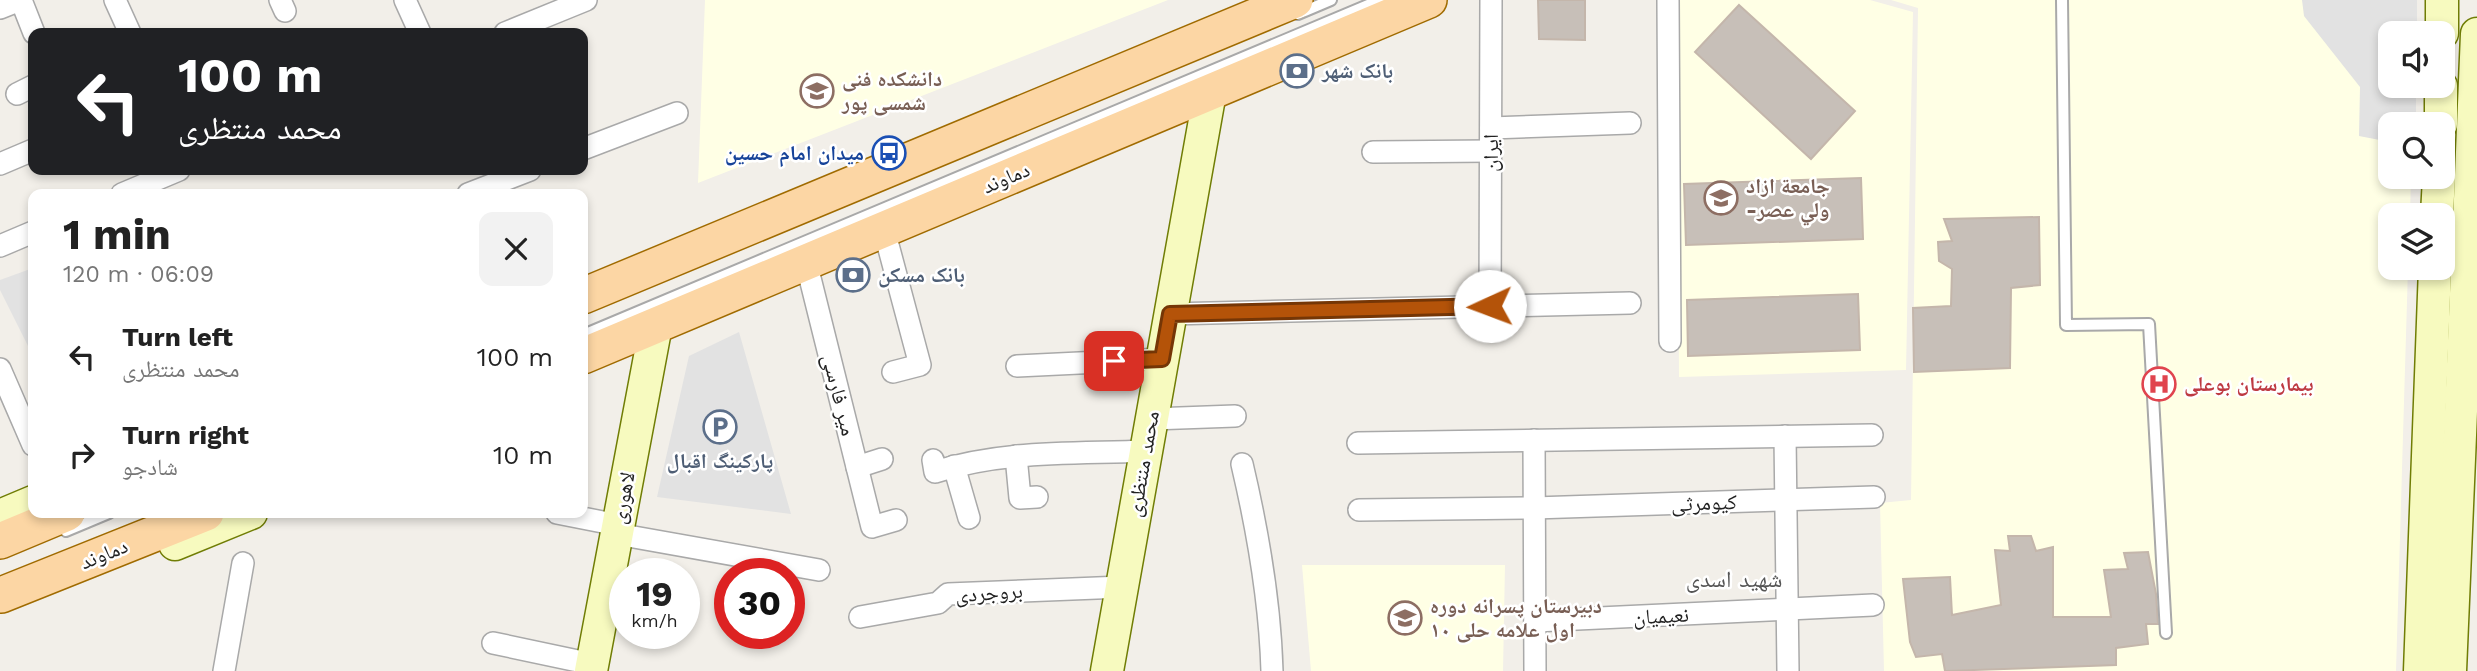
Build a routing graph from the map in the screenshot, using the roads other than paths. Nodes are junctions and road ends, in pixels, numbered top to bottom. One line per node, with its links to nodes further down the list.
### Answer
1 (20, 0): 12 (street); 15 (street)
2 (116, 0): 16 (street)
3 (405, 0): 17 (street)
4 (586, 0): 18 (street)
5 (1331, 0): 13 (lane)
6 (1380, 0): 43 (lane)
7 (1430, 0): 20 (main road, دماوند)
8 (1491, 0): 23 (street, ایران)
9 (1668, 0): 44 (street)
10 (2062, 0): 88 (lane)
11 (2442, 0): 14 (main road)
12 (0, 8)
13 (1294, 8): 38 (main road)
14 (2442, 21)
15 (32, 28)
16 (128, 28)
17 (418, 28)
18 (517, 28)
19 (2477, 34): 97 (main road)
20 (1210, 92): 33 (main road, دماوند); 41 (main road, محمد منتظری)
21 (677, 113): 24 (street)
22 (1630, 123): 23 (street)
23 (1491, 128): 25 (street, ایران)
24 (588, 147)
25 (1491, 151): 27 (street); 40 (street, ایران)
26 (28, 152): 28 (street)
27 (1373, 152)
28 (0, 164)
29 (168, 175): 32 (street)
30 (514, 175): 31 (street)
31 (480, 186)
32 (134, 189)
33 (884, 230): 36 (main road, دماوند); 49 (street)
34 (28, 234): 35 (street)
35 (0, 246)
36 (806, 262): 42 (main road, دماوند); 63 (street, میر فارسی)
37 (2435, 280): 96 (main road)
38 (588, 294)
39 (1630, 303): 40 (street)
40 (1490, 306): 41 (street)
41 (1170, 314): 46 (main road, محمد منتظری)
42 (656, 325): 45 (main road, دماوند); 78 (main road, لاهوری)
43 (588, 333)
44 (1670, 341)
45 (588, 354)
46 (1162, 359): 47 (street); 51 (main road, محمد منتظری)
47 (1017, 366)
48 (0, 369): 52 (street)
49 (893, 372)
50 (1235, 416): 51 (street)
51 (1152, 419): 57 (main road, محمد منتظری)
52 (28, 433)
53 (1872, 435): 54 (street)
54 (1785, 436): 55 (street); 66 (street)
55 (1534, 440): 56 (street); 68 (street)
56 (1358, 443)
57 (1146, 451): 58 (street); 82 (main road, محمد منتظری)
58 (1016, 456): 61 (street); 64 (street)
59 (882, 459): 63 (street)
60 (933, 460): 61 (street)
61 (962, 464): 71 (street)
62 (1242, 464): 93 (street)
63 (858, 467): 76 (street, میر فارسی)
64 (1037, 497)
65 (1874, 497): 66 (street, کیومرثی)
66 (1786, 500): 68 (street, کیومرثی); 85 (street)
67 (28, 504): 70 (main road)
68 (1534, 508): 69 (street, کیومرثی); 87 (street)
69 (1359, 510)
70 (0, 516)
71 (969, 517)
72 (86, 518): 77 (lane)
73 (195, 518): 83 (main road, دماوند)
74 (239, 518): 83 (main road)
75 (576, 518): 78 (street)
76 (896, 520)
77 (64, 523): 79 (main road)
78 (618, 529): 81 (street); 90 (main road, لاهوری)
79 (0, 541)
80 (243, 564): 91 (street)
81 (819, 570)
82 (1122, 587): 86 (street, بروجردی); 92 (main road, محمد منتظری)
83 (2, 604)
84 (1873, 605): 85 (street, نعیمیان)
85 (1787, 610): 87 (street, نعیمیان); 95 (street)
86 (860, 617)
87 (1535, 621): 94 (street)
88 (2166, 633)
89 (493, 643): 90 (street)
90 (592, 667)
91 (224, 671)
92 (1107, 671)
93 (1272, 671)
94 (1535, 671)
95 (1788, 671)
96 (2420, 671)
97 (2450, 671)

